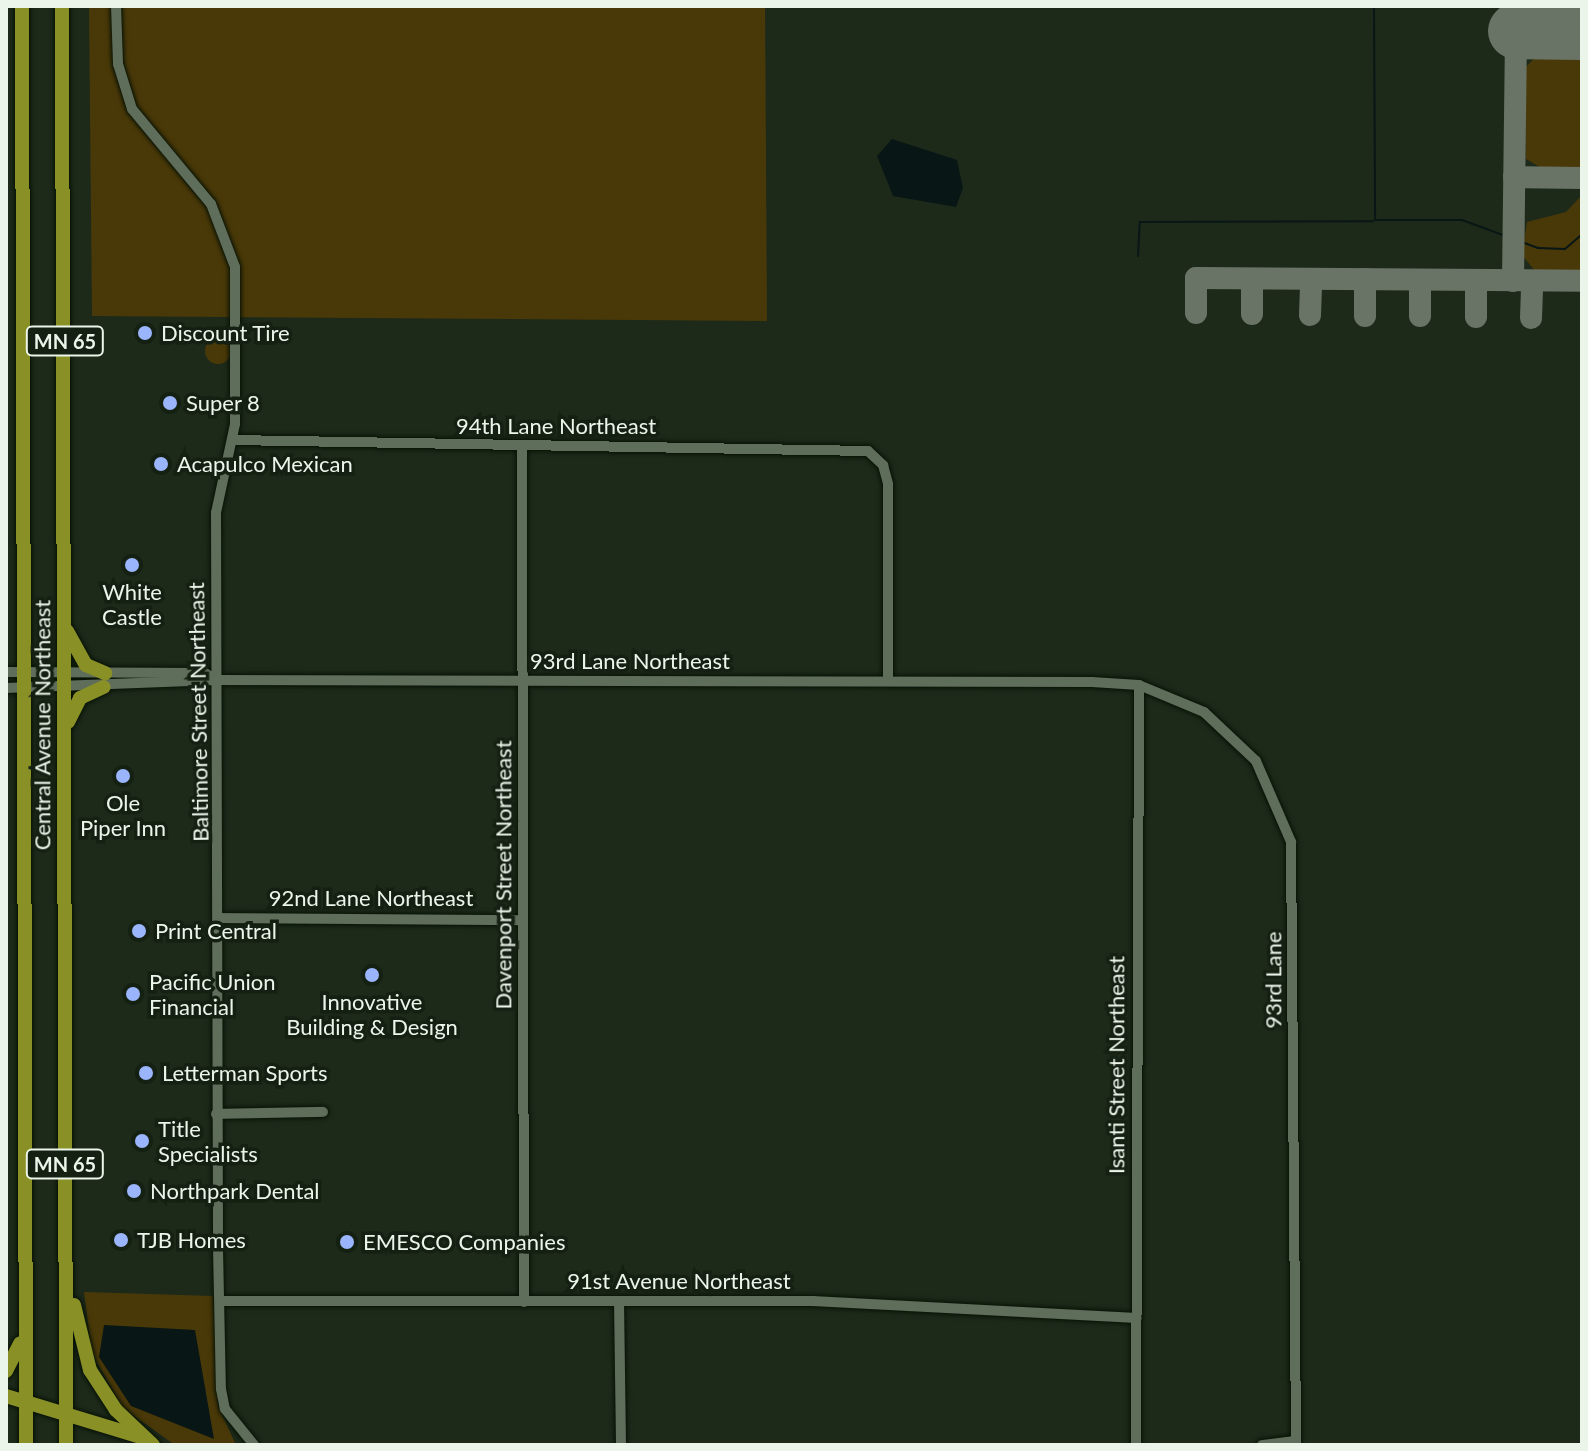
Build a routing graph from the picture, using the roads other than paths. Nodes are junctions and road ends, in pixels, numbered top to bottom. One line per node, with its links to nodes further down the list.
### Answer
1 (22, 6): 8 (highway, Central Avenue Northeast / MN 65)
2 (62, 6): 6 (highway, Central Avenue Northeast / MN 65)
3 (116, 6): 4 (street, Baltimore Street Northeast)
4 (232, 440): 5 (street, 94th Lane Northeast); 11 (street, Baltimore Street Northeast)
5 (522, 447): 12 (street, Davenport Street Northeast); 13 (street, 94th Lane Northeast)
6 (64, 624): 9 (highway, Central Avenue Northeast / MN 65); 10 (highway)
7 (6, 672): 8 (street, 93rd Lane Northeast)
8 (25, 672): 9 (street, 93rd Lane Northeast); 17 (highway, Central Avenue Northeast / MN 65)
9 (64, 672): 10 (street, 93rd Lane Northeast); 18 (highway, Central Avenue Northeast / MN 65)
10 (105, 680): 11 (street, 93rd Lane Northeast); 18 (street, 93rd Lane Northeast); 19 (highway)
11 (217, 680): 12 (street, 93rd Lane Northeast); 20 (street, Baltimore Street Northeast)
12 (523, 680): 13 (street, 93rd Lane Northeast); 21 (street, Davenport Street Northeast)
13 (888, 681): 14 (street, 93rd Lane Northeast)
14 (1043, 681): 15 (street, 93rd Lane)
15 (1139, 685): 29 (street, Isanti Street Northeast); 35 (street, 93rd Lane)
16 (6, 688): 17 (street, 93rd Lane Northeast)
17 (25, 688): 18 (street, 93rd Lane Northeast); 28 (highway, Central Avenue Northeast / MN 65)
18 (64, 688): 19 (highway, Central Avenue Northeast / MN 65)
19 (64, 738): 24 (highway, Central Avenue Northeast / MN 65)
20 (219, 918): 21 (street, 92nd Lane Northeast); 23 (street, Baltimore Street Northeast)
21 (522, 920): 27 (street, Davenport Street Northeast)
22 (323, 1112): 23 (street)
23 (216, 1114): 25 (street, Baltimore Street Northeast)
24 (65, 1192): 33 (highway, Central Avenue Northeast / MN 65); 34 (highway)
25 (220, 1301): 27 (street, 91st Avenue Northeast); 38 (street, Baltimore Street Northeast)
26 (619, 1301): 27 (street, 91st Avenue Northeast); 29 (street, 91st Avenue Northeast); 39 (street)
27 (524, 1302)
28 (24, 1303): 30 (highway); 32 (highway, Central Avenue Northeast / MN 65)
29 (1137, 1318): 40 (street, Isanti Street Northeast)
30 (6, 1371)
31 (6, 1396): 32 (highway)
32 (25, 1400): 33 (highway); 36 (highway, Central Avenue Northeast / MN 65)
33 (66, 1412): 34 (highway); 37 (highway, Central Avenue Northeast / MN 65)
34 (149, 1442)
35 (1296, 1443): 41 (street)
36 (26, 1445)
37 (66, 1445)
38 (254, 1445)
39 (621, 1445)
40 (1136, 1445)
41 (1262, 1445)

